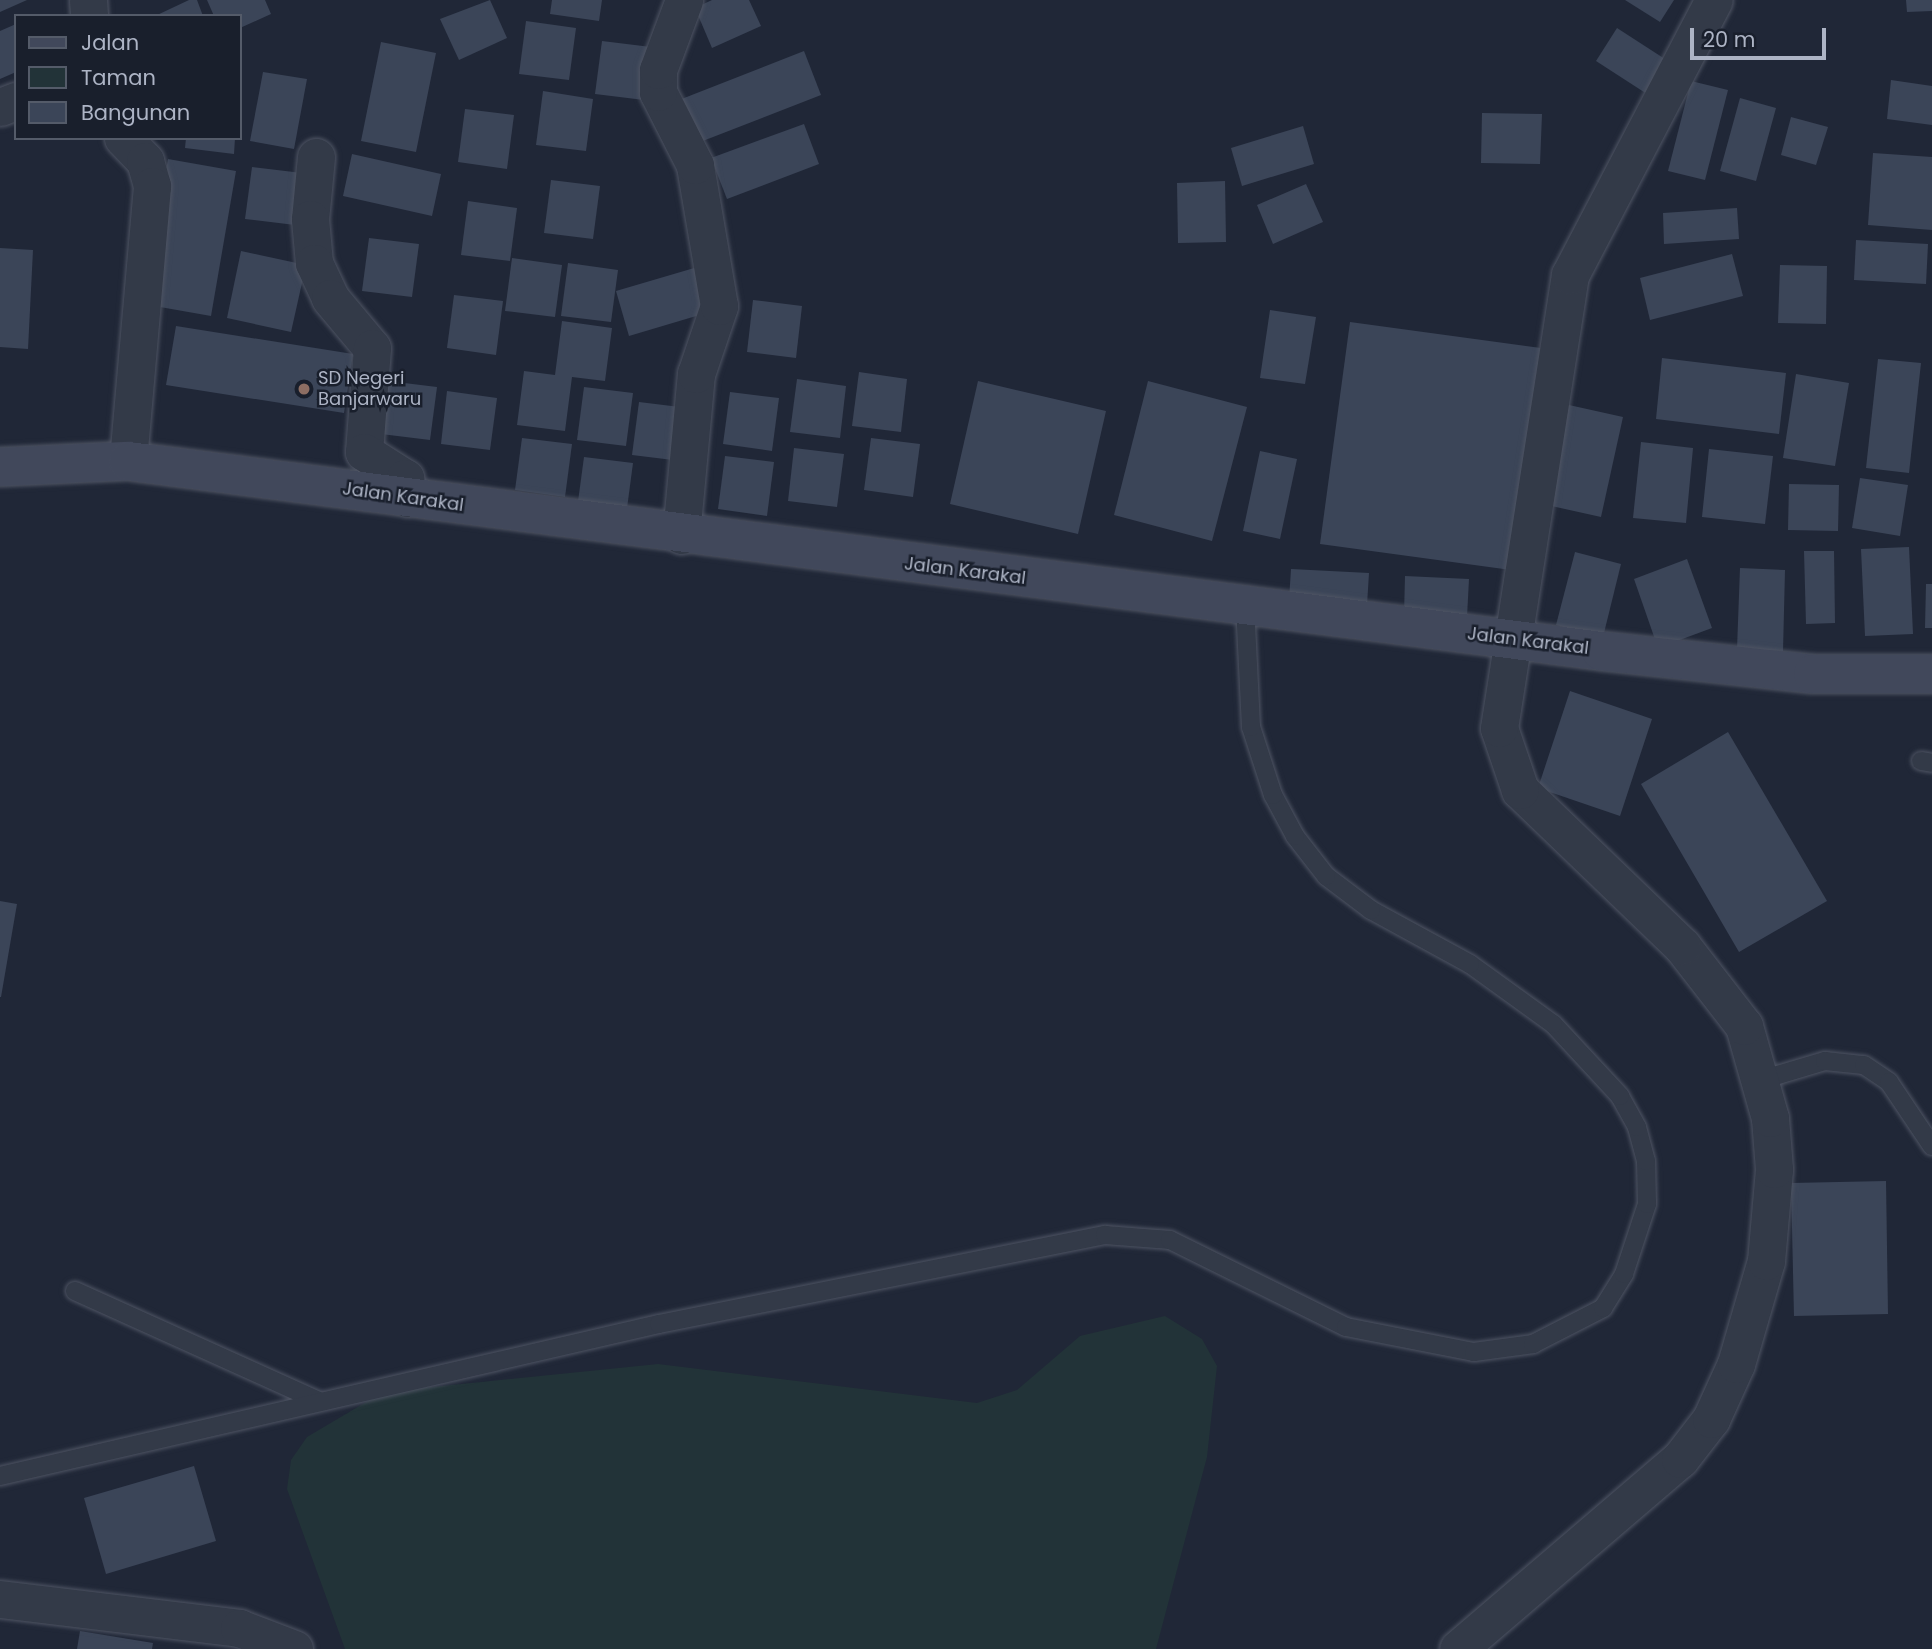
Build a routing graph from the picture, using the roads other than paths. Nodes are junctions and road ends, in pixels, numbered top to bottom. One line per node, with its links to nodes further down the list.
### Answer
1 (684, 0): 8 (street)
2 (1714, 0): 10 (street)
3 (125, 140): 5 (street)
4 (316, 157): 7 (street)
5 (128, 461): 6 (main road, Jalan Karakal); 7 (main road, Jalan Karakal)
6 (0, 467)
7 (407, 498): 8 (main road, Jalan Karakal)
8 (681, 535): 9 (main road, Jalan Karakal)
9 (1245, 604): 10 (main road, Jalan Karakal); 15 (lane)
10 (1510, 639): 11 (main road, Jalan Karakal); 12 (street)
11 (1932, 674)
12 (1761, 1080): 13 (lane); 19 (street)
13 (1932, 1146)
14 (75, 1291): 15 (lane)
15 (319, 1401): 16 (lane)
16 (0, 1476)
17 (0, 1599): 18 (street)
18 (294, 1649)
19 (1458, 1649)

